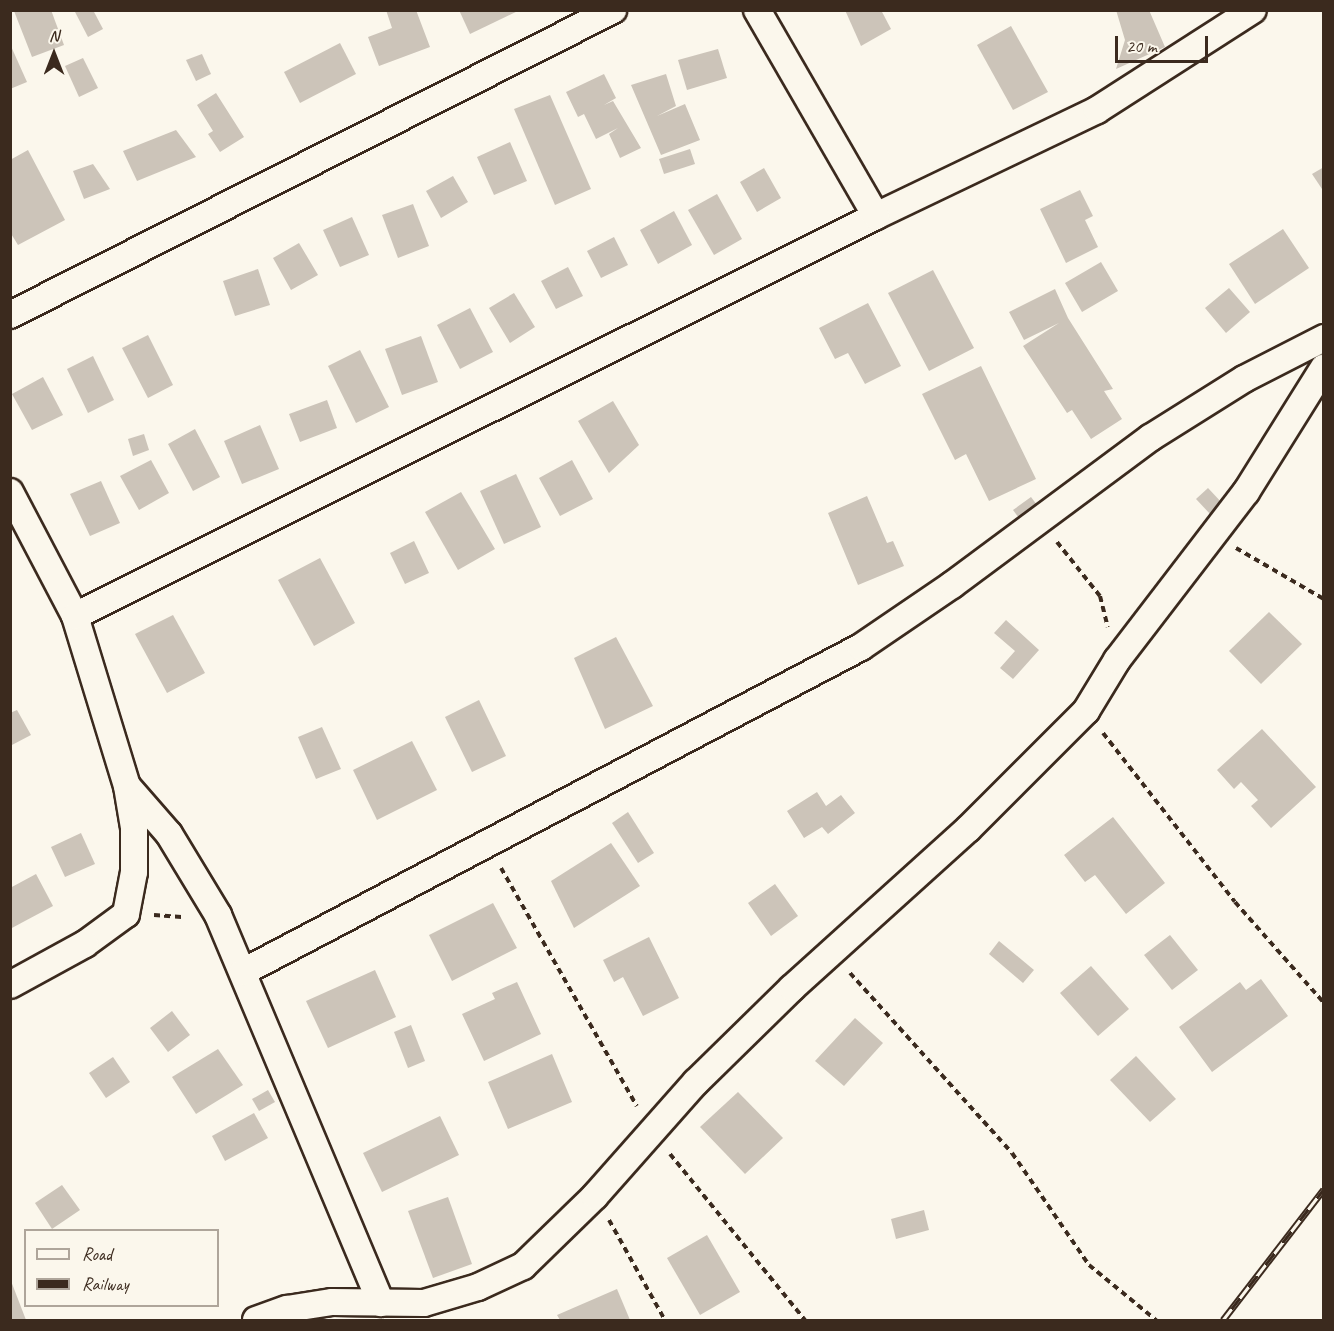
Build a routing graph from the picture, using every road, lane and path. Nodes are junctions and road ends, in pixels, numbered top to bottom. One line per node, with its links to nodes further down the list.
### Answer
1 (613, 10): 5 (street)
2 (757, 10): 4 (street)
3 (1253, 10): 4 (street)
4 (876, 216): 12 (street)
5 (10, 315)
6 (1323, 339): 9 (street)
7 (1323, 367): 10 (street)
8 (10, 492): 12 (street)
9 (1040, 520): 13 (path); 16 (street)
10 (1214, 536): 11 (path); 13 (street)
11 (1323, 599)
12 (75, 616): 15 (street)
13 (1117, 660): 14 (street)
14 (1086, 711): 19 (street); 22 (path)
15 (128, 786): 17 (street); 18 (street)
16 (488, 844): 20 (street); 23 (path)
17 (126, 914): 18 (path); 21 (street)
18 (218, 915): 20 (street)
19 (833, 955): 23 (street); 29 (path)
20 (243, 972): 25 (street)
21 (10, 985)
22 (1323, 1003)
23 (651, 1130): 24 (street); 28 (path)
24 (595, 1196): 25 (street); 27 (path)
25 (381, 1303): 26 (street)
26 (256, 1320)
27 (665, 1320)
28 (805, 1320)
29 (1156, 1320)

